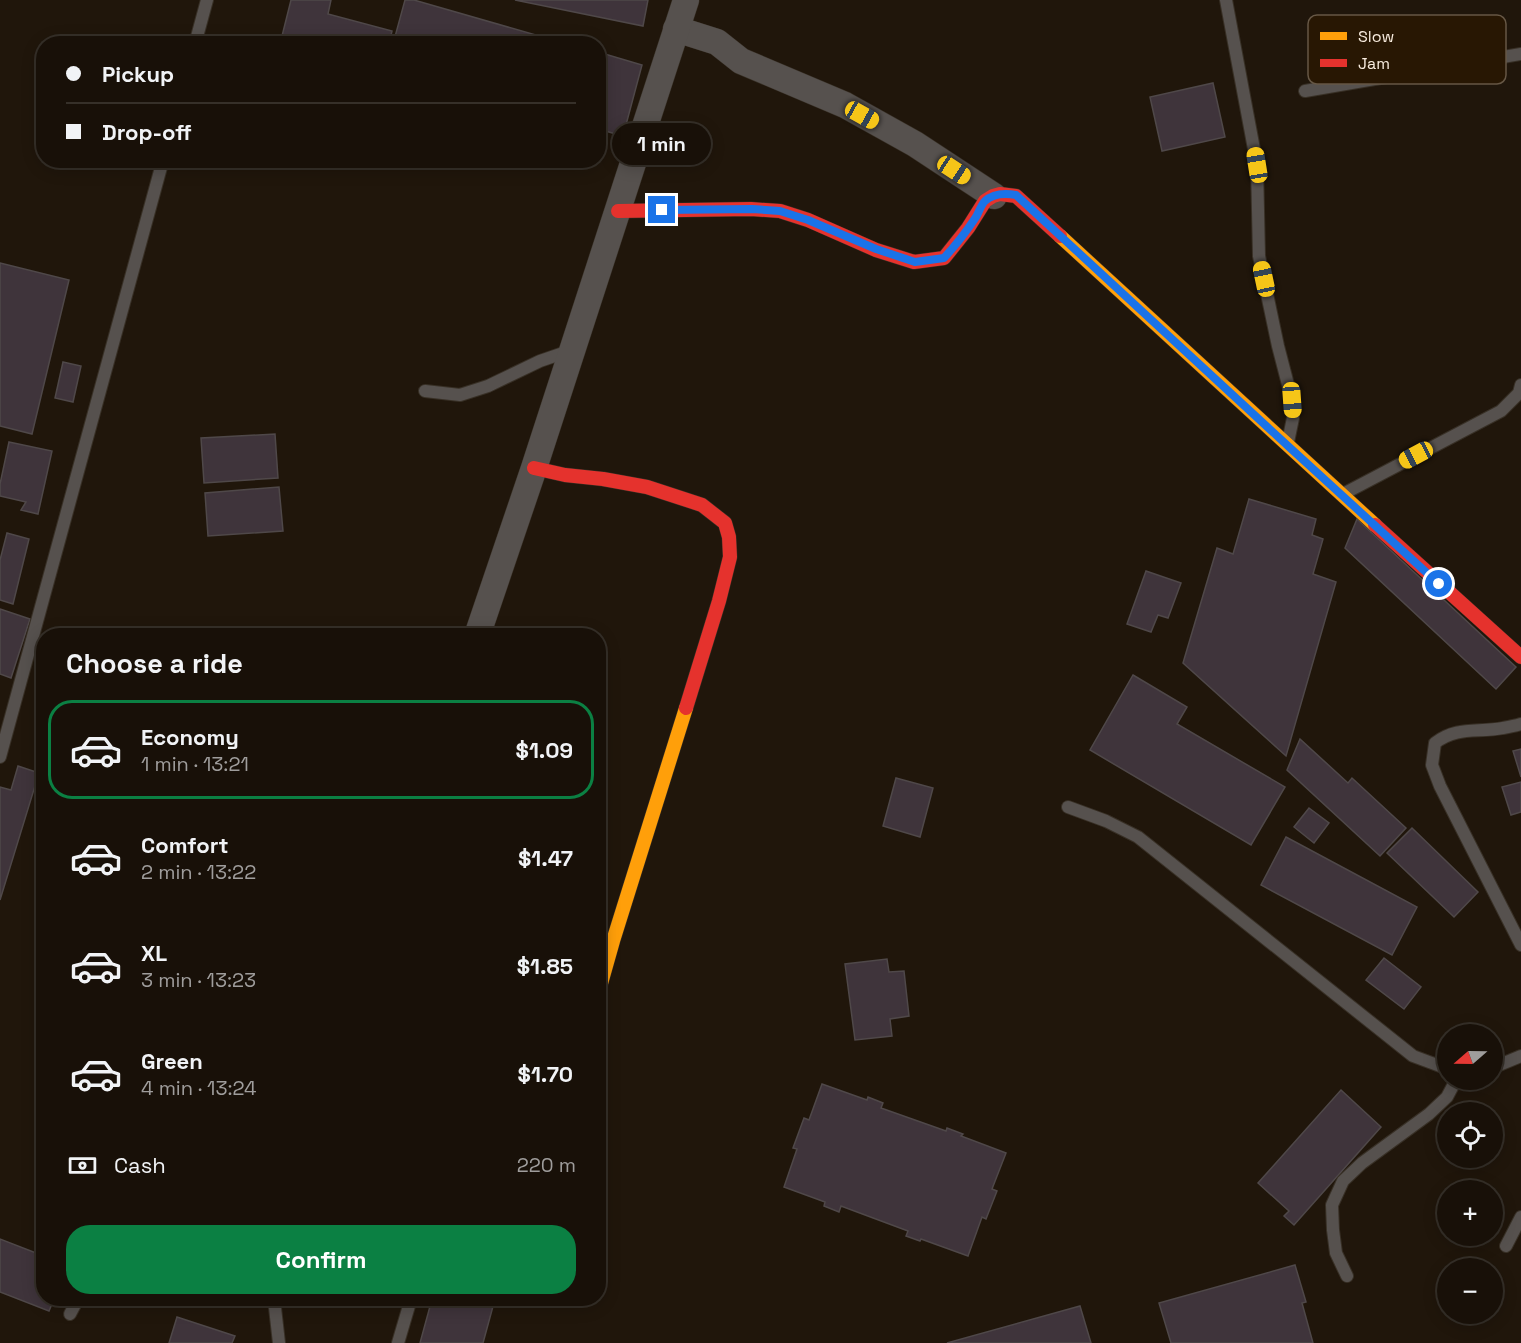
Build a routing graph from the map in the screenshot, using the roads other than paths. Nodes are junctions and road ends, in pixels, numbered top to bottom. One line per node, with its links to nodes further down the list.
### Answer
1 (207, 0): 5 (lane)
2 (686, 0): 4 (street)
3 (1226, 0): 16 (lane)
4 (676, 29): 11 (street); 12 (street)
5 (197, 36)
6 (1521, 54): 7 (lane)
7 (1506, 57)
8 (1350, 84): 9 (lane)
9 (1305, 92)
10 (161, 168): 22 (lane)
11 (994, 196): 12 (street); 16 (street)
12 (618, 211): 13 (street)
13 (573, 350): 15 (lane); 17 (street)
14 (1521, 385): 18 (lane)
15 (425, 391)
16 (1288, 446): 18 (street)
17 (534, 468): 19 (street); 25 (street)
18 (1341, 495): 20 (street)
19 (480, 628)
20 (1521, 657)
21 (1521, 724): 24 (lane)
22 (0, 757)
23 (1068, 807): 28 (lane)
24 (1521, 945)
25 (606, 966)
26 (1521, 1056): 27 (lane)
27 (1503, 1063)
28 (1437, 1065)
29 (1451, 1090): 32 (lane)
30 (1521, 1217): 31 (lane)
31 (1506, 1246)
32 (1347, 1276)
33 (74, 1306): 36 (lane)
34 (275, 1306): 37 (lane)
35 (409, 1306): 38 (lane)
36 (70, 1314)
37 (279, 1343)
38 (398, 1343)

